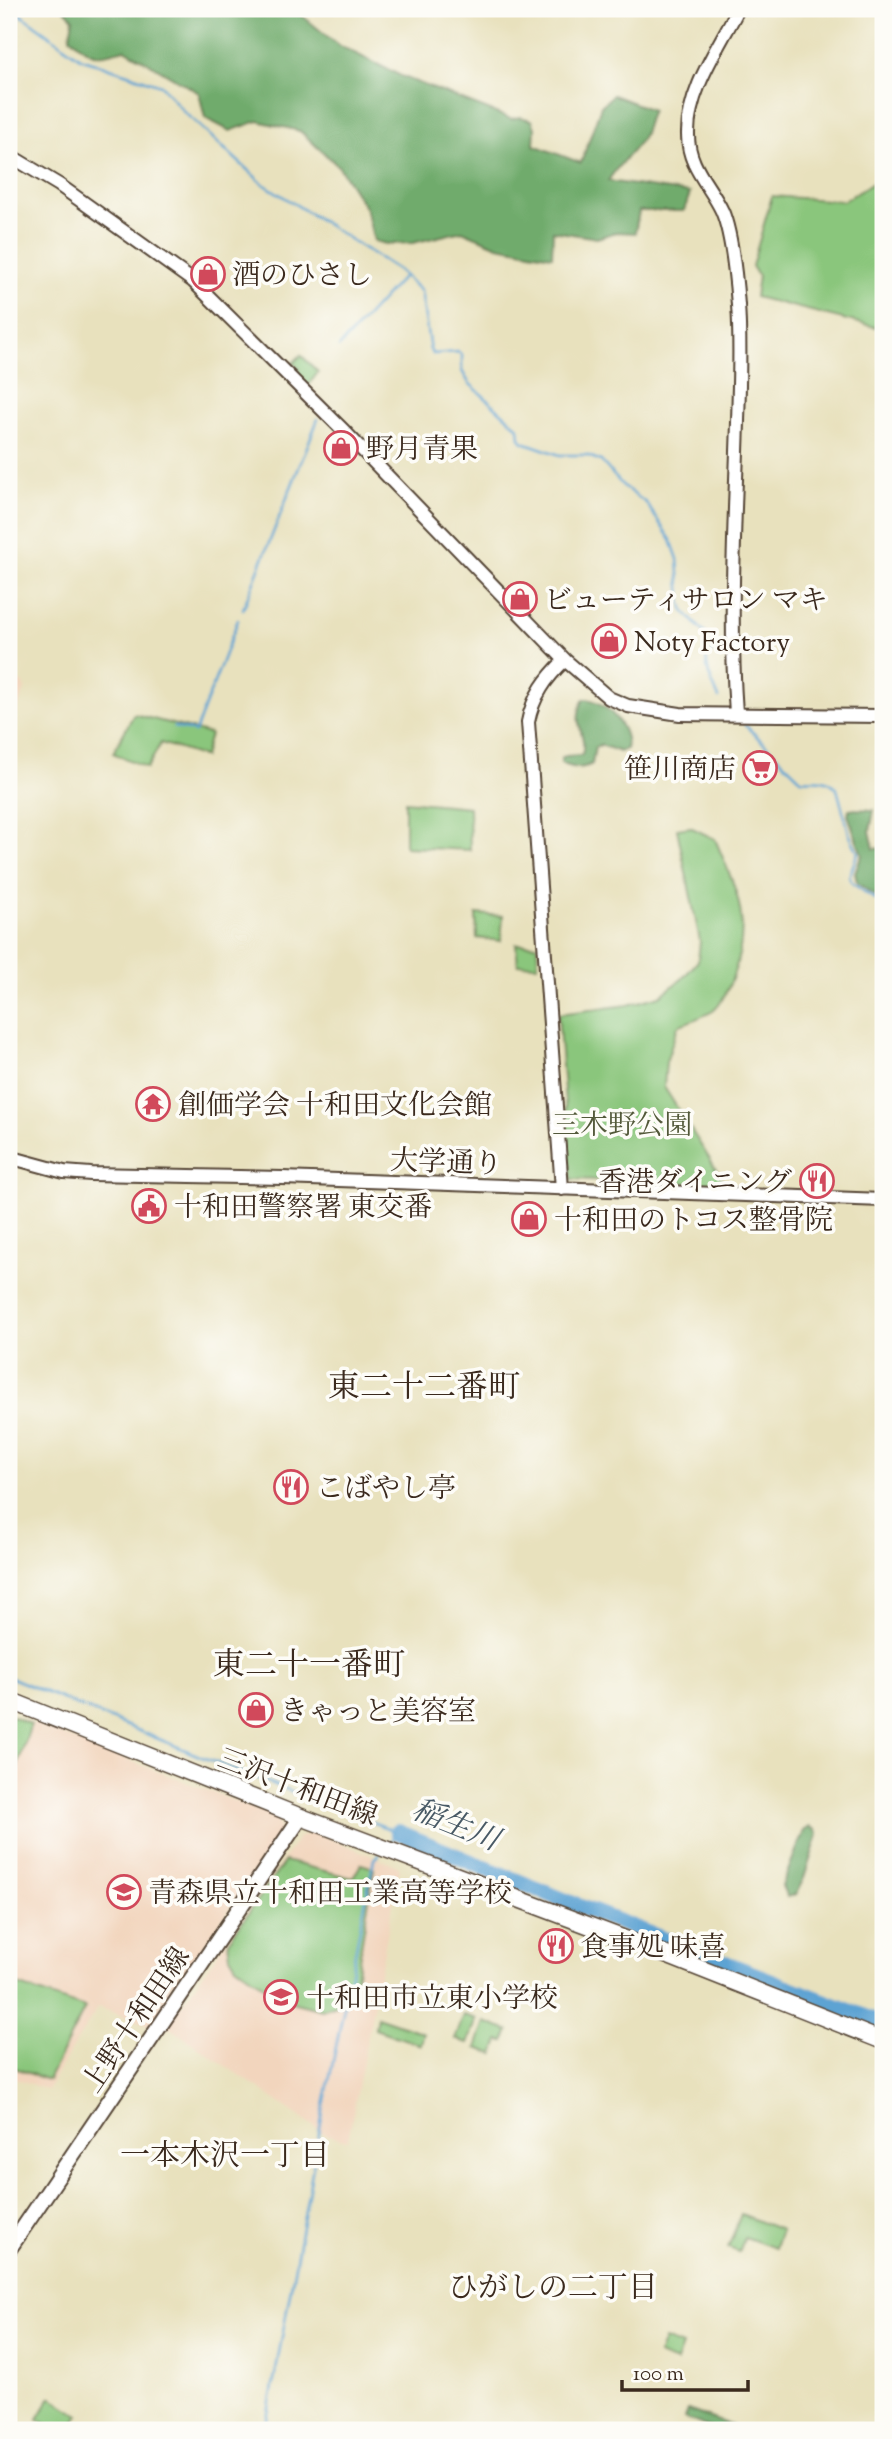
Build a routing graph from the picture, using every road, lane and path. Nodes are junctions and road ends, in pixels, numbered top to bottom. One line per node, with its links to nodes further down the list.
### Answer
1 (738, 9): 4 (street)
2 (9, 155): 3 (street)
3 (565, 660): 4 (street); 7 (street)
4 (736, 713): 5 (street)
5 (883, 716)
6 (9, 1157): 7 (street, 大学通り)
7 (562, 1189): 8 (street, 大学通り)
8 (883, 1200)
9 (9, 1700): 10 (main road, 三沢十和田線)
10 (301, 1817): 11 (main road, 三沢十和田線); 12 (main road, 上野十和田線)
11 (883, 2040)
12 (9, 2249)

